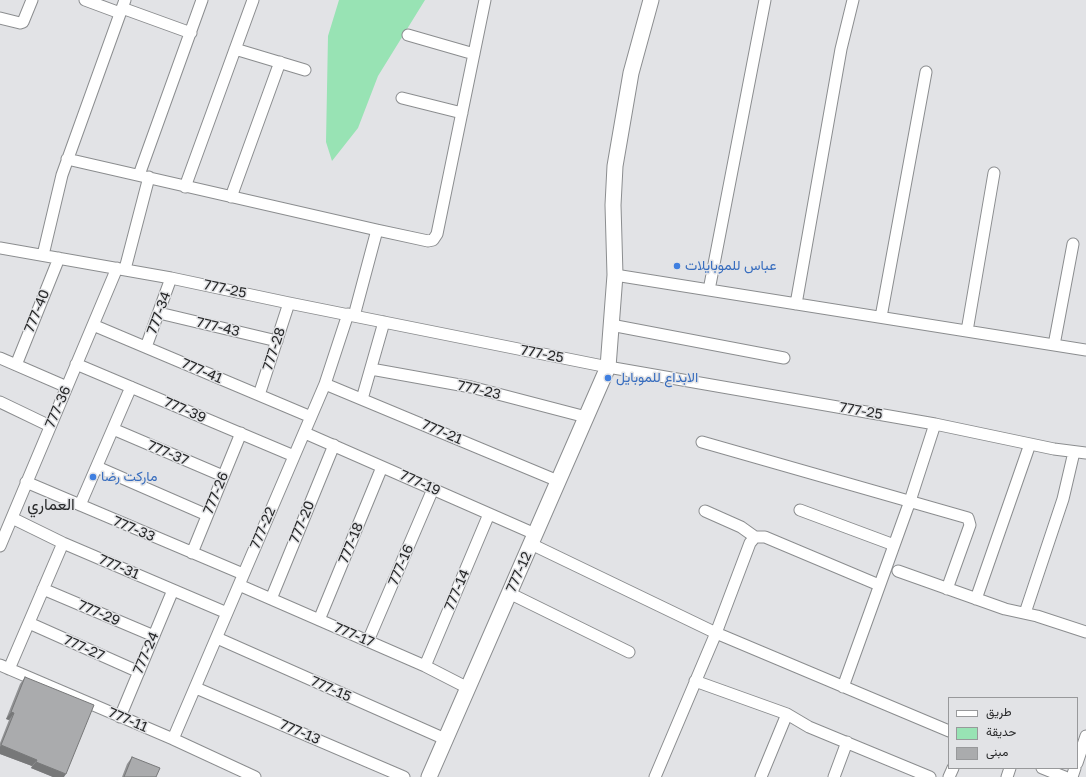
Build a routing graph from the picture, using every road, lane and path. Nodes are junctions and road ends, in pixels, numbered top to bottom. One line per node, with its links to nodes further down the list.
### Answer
1 (32, 0): 10 (street)
2 (85, 0): 9 (street)
3 (202, 0): 11 (street, 777-36)
4 (253, 0): 13 (street)
5 (485, 0): 14 (street)
6 (651, 0): 31 (street, 777-12)
7 (765, 0): 33 (street)
8 (853, 0): 35 (street)
9 (122, 7): 11 (street); 20 (street)
10 (0, 18)
11 (191, 33): 22 (street, 777-36)
12 (408, 35): 14 (street)
13 (236, 49): 15 (street); 23 (street)
14 (474, 54): 19 (street)
15 (280, 62): 16 (street); 24 (street)
16 (304, 70)
17 (926, 72): 38 (street)
18 (402, 98): 19 (street)
19 (462, 113): 25 (street)
20 (67, 159): 22 (street); 28 (street)
21 (994, 172): 42 (street)
22 (144, 176): 23 (street); 30 (street, 777-36)
23 (185, 187): 24 (street)
24 (231, 198): 25 (street)
25 (377, 230): 37 (street, 777-22)
26 (1073, 244): 44 (street)
27 (0, 248): 28 (street, 777-25)
28 (43, 255): 29 (street, 777-25)
29 (59, 258): 30 (street, 777-25); 50 (street, 777-40)
30 (121, 269): 32 (street, 777-25); 40 (street, 777-36)
31 (615, 275): 33 (street); 41 (street, 777-12)
32 (171, 278): 34 (street, 777-25); 36 (street, 777-34)
33 (708, 290): 35 (street)
34 (289, 303): 37 (street, 777-25); 43 (street, 777-28)
35 (796, 304): 38 (street)
36 (158, 313): 43 (street, 777-43); 45 (street, 777-34)
37 (351, 315): 39 (street, 777-25); 53 (street, 777-22)
38 (881, 317): 42 (street)
39 (384, 322): 51 (street, 777-25); 52 (street)
40 (93, 325): 45 (street, 777-41); 49 (street, 777-36)
41 (611, 325): 48 (street); 51 (street, 777-12)
42 (967, 331): 44 (street)
43 (277, 341): 56 (street, 777-28)
44 (1054, 345): 46 (street)
45 (146, 347): 56 (street, 777-41)
46 (1086, 350)
47 (0, 358): 50 (street)
48 (784, 358)
49 (76, 364): 54 (street, 777-36); 55 (street, 777-39)
50 (16, 365): 54 (street)
51 (608, 367): 60 (street, 777-12); 61 (street, 777-25)
52 (371, 369): 57 (street); 60 (street, 777-23)
53 (325, 384): 57 (street, 777-21); 59 (street, 777-22)
54 (67, 387): 62 (street, 777-36)
55 (131, 387): 63 (street); 64 (street, 777-39)
56 (259, 395): 59 (street, 777-41)
57 (362, 399): 75 (street, 777-21)
58 (0, 402): 62 (street)
59 (312, 417): 65 (street, 777-22)
60 (586, 417): 75 (street, 777-12)
61 (936, 424): 67 (street, 777-25); 78 (street)
62 (50, 426): 76 (street, 777-36)
63 (113, 429): 72 (street); 74 (street, 777-37)
64 (241, 433): 71 (street, 777-39); 74 (street, 777-26)
65 (305, 433): 68 (street, 777-19); 71 (street, 777-22)
66 (702, 442): 78 (street)
67 (1030, 444): 69 (street, 777-25); 100 (street)
68 (334, 445): 73 (street, 777-19); 99 (street, 777-20)
69 (1074, 452): 70 (street, 777-25); 102 (street)
70 (1086, 453)
71 (294, 456): 92 (street, 777-22)
72 (97, 467): 79 (street); 83 (street)
73 (382, 467): 77 (street, 777-19); 103 (street, 777-18)
74 (223, 476): 83 (street, 777-26)
75 (558, 481): 86 (street, 777-12)
76 (26, 482): 79 (street, 777-33); 84 (street, 777-36)
77 (433, 489): 82 (street, 777-19); 109 (street, 777-16)
78 (910, 501): 88 (street); 96 (street)
79 (80, 506): 90 (street, 777-33)
80 (800, 510): 88 (street)
81 (705, 512): 85 (street)
82 (489, 514): 86 (street, 777-19); 111 (street, 777-14)
83 (207, 515): 90 (street, 777-26)
84 (12, 518): 87 (street, 777-31); 89 (street, 777-36)
85 (754, 537): 94 (street); 106 (street)
86 (533, 539): 98 (street, 777-12); 106 (street, 777-19)
87 (63, 543): 95 (street); 97 (street, 777-31)
88 (894, 545): 94 (street)
89 (0, 546)
90 (192, 553): 92 (street, 777-33)
91 (898, 571): 96 (street)
92 (243, 574): 93 (street, 777-22)
93 (239, 585): 99 (street, 777-17); 101 (street, 777-22)
94 (880, 585): 115 (street)
95 (44, 589): 104 (street); 107 (street, 777-29)
96 (947, 589): 100 (street)
97 (173, 590): 101 (street, 777-31); 107 (street, 777-24)
98 (510, 593): 110 (street); 117 (street, 777-12)
99 (271, 599): 103 (street, 777-17)
100 (976, 599): 102 (street)
101 (227, 613): 108 (street, 777-22)
102 (1025, 613): 105 (street)
103 (319, 620): 109 (street, 777-17)
104 (29, 623): 112 (street); 113 (street, 777-27)
105 (1086, 632)
106 (716, 633): 114 (street); 115 (street, 777-19)
107 (154, 636): 113 (street, 777-24)
108 (217, 638): 116 (street, 777-22); 123 (street, 777-15)
109 (368, 641): 111 (street, 777-17)
110 (629, 652)
111 (425, 666): 117 (street, 777-17)
112 (5, 667): 119 (street, 777-11)
113 (138, 672): 119 (street, 777-24)
114 (695, 681): 118 (street); 131 (street)
115 (843, 687): 120 (street, 777-19)
116 (196, 688): 122 (street, 777-22); 129 (street, 777-13)
117 (468, 688): 123 (street, 777-12)
118 (787, 714): 124 (street); 132 (street)
119 (120, 717): 122 (street, 777-11)
120 (948, 731)
121 (1086, 736): 125 (street)
122 (173, 739): 128 (street, 777-11)
123 (445, 740): 130 (street, 777-12)
124 (847, 742): 127 (street); 133 (street)
125 (1078, 760)
126 (1045, 769): 135 (street)
127 (911, 773): 134 (street)
128 (255, 777)
129 (404, 777)
130 (429, 777)
131 (655, 777)
132 (761, 777)
133 (834, 777)
134 (930, 777)
135 (1065, 777)

